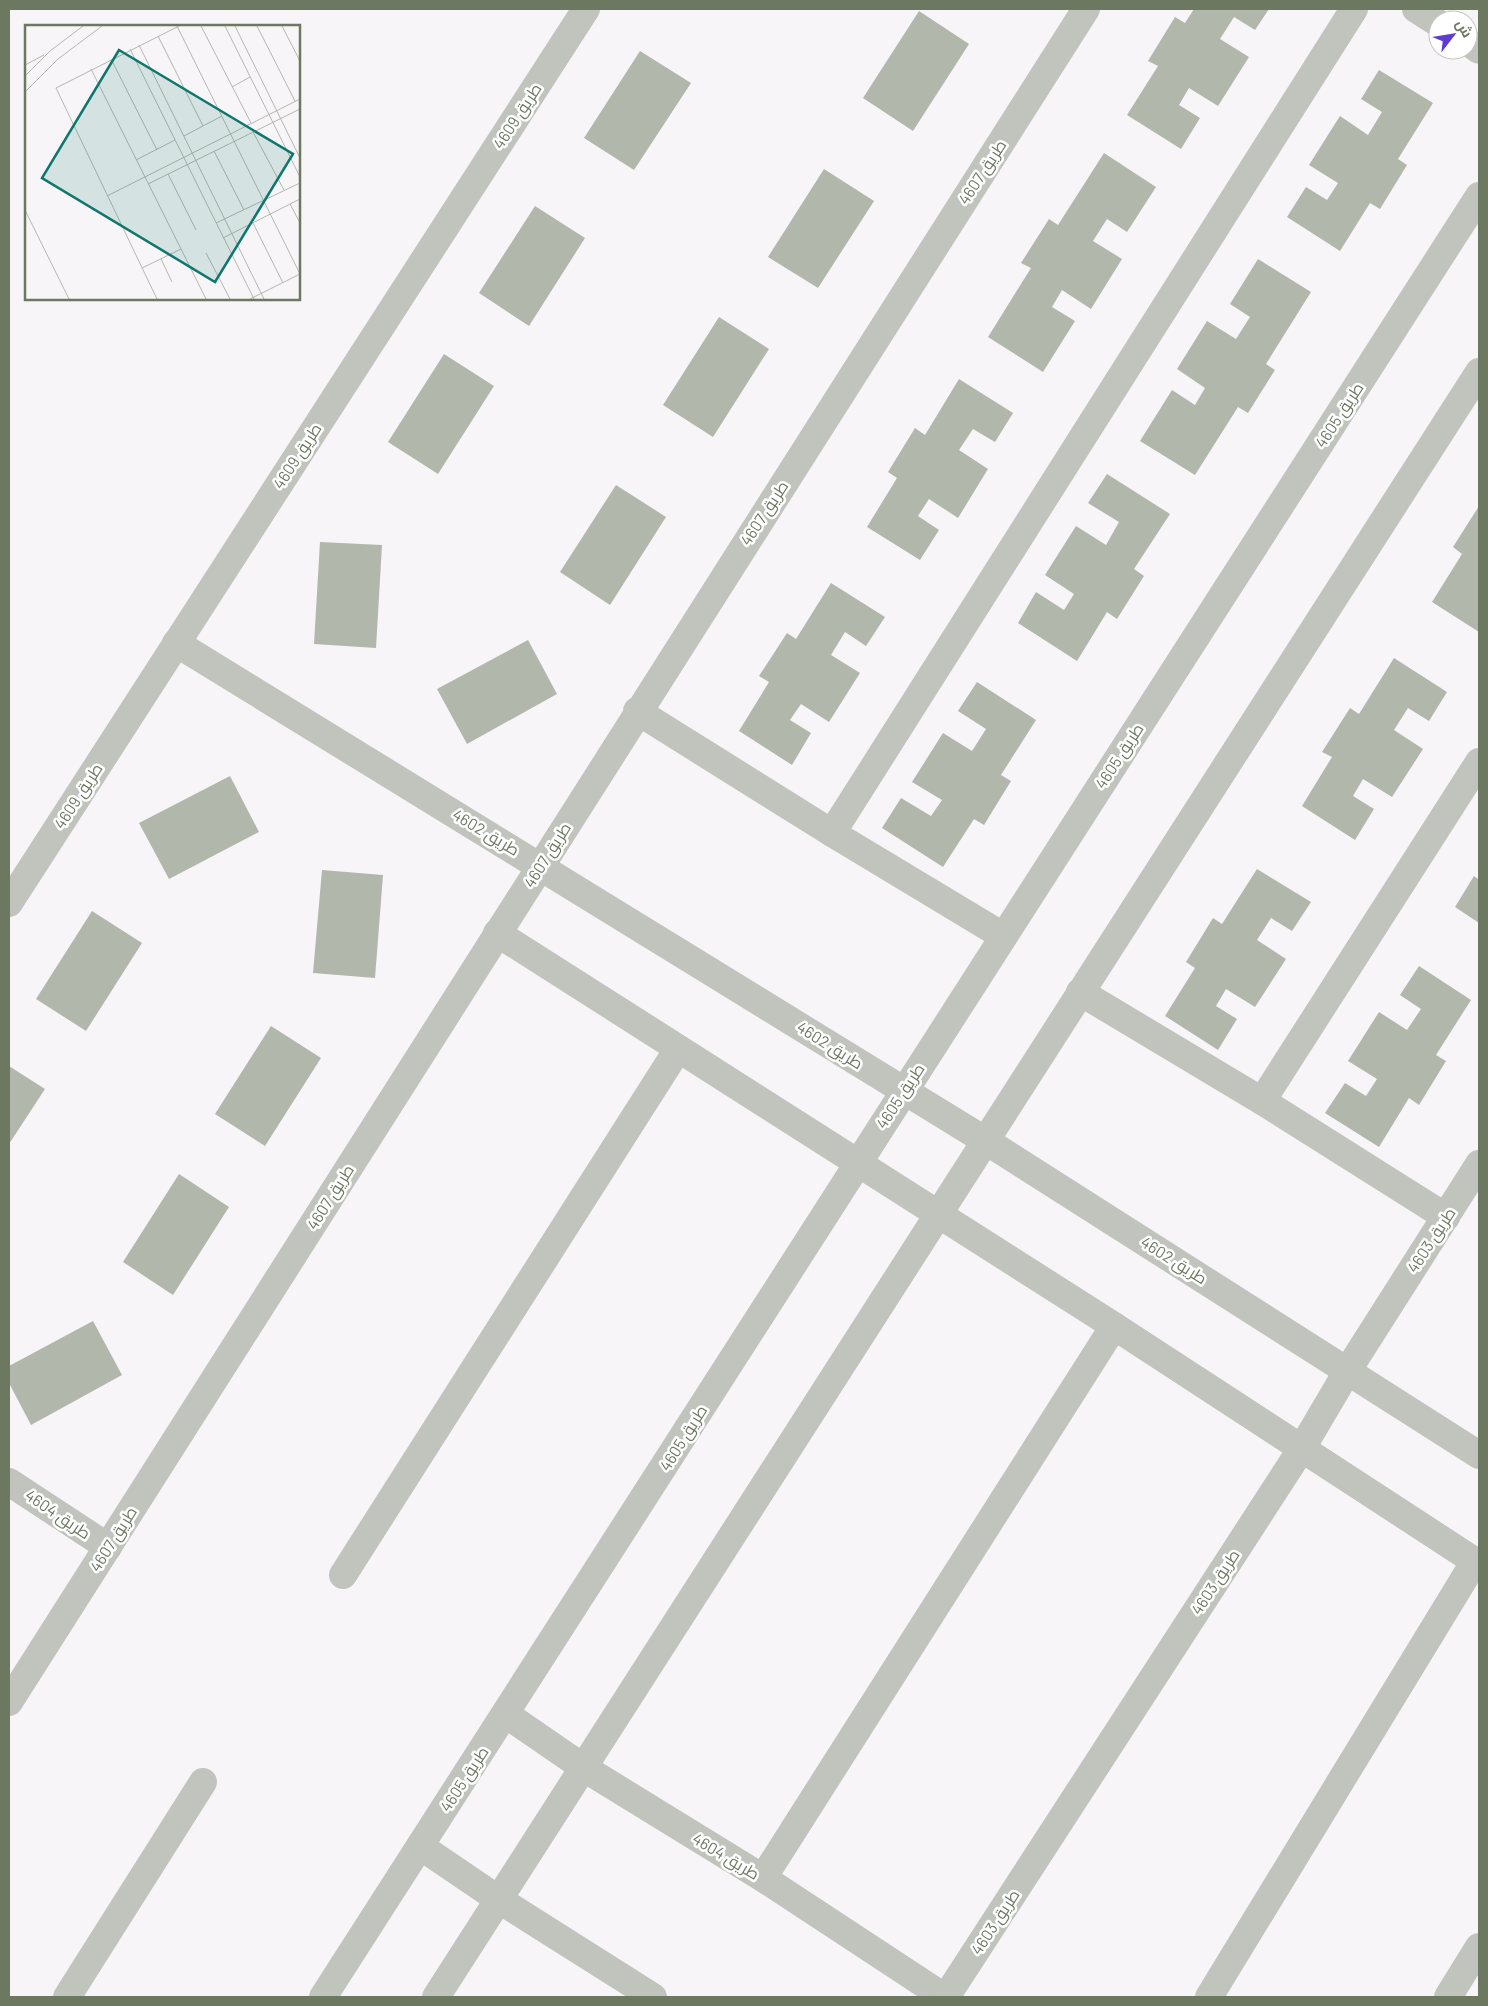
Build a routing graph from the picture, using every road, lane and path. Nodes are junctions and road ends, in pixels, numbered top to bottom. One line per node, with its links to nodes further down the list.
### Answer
1 (586, 9): 8 (street, طريق 4609)
2 (1086, 9): 9 (street, طريق 4607)
3 (1354, 9): 11 (street)
4 (1416, 9): 5 (street)
5 (1428, 17)
6 (1479, 196): 15 (street, طريق 4605)
7 (1479, 372): 16 (street)
8 (176, 643): 12 (street, طريق 4602); 13 (street, طريق 4609)
9 (637, 711): 11 (street); 12 (street, طريق 4607)
10 (1479, 762): 19 (street)
11 (832, 833): 15 (street)
12 (540, 865): 14 (street, طريق 4607); 18 (street, طريق 4602)
13 (9, 903)
14 (497, 933): 17 (street); 30 (street, طريق 4607)
15 (1004, 936): 18 (street, طريق 4605)
16 (1080, 992): 19 (street); 20 (street)
17 (678, 1049): 21 (street); 32 (street)
18 (904, 1090): 20 (street, طريق 4602); 21 (street, طريق 4605)
19 (1262, 1101): 24 (street)
20 (986, 1140): 23 (street); 26 (street, طريق 4602)
21 (857, 1164): 23 (street); 34 (street, طريق 4605)
22 (1479, 1164): 24 (street, طريق 4603)
23 (937, 1214): 25 (street); 35 (street)
24 (1446, 1217): 26 (street, طريق 4603)
25 (1114, 1326): 27 (street); 38 (street)
26 (1348, 1370): 27 (street, طريق 4603); 28 (street, طريق 4602)
27 (1302, 1448): 31 (street); 45 (street, طريق 4603)
28 (1479, 1455)
29 (9, 1482): 30 (street, طريق 4604)
30 (108, 1547): 33 (street, طريق 4607)
31 (1477, 1562): 46 (street)
32 (343, 1575)
33 (9, 1702)
34 (506, 1715): 35 (street, طريق 4604); 37 (street, طريق 4605)
35 (584, 1768): 38 (street, طريق 4604); 39 (street)
36 (203, 1782): 41 (street)
37 (420, 1846): 39 (street); 42 (street, طريق 4605)
38 (763, 1878): 45 (street, طريق 4604)
39 (498, 1899): 43 (street); 44 (street)
40 (1479, 1947): 47 (street)
41 (67, 1997)
42 (323, 1997)
43 (436, 1997)
44 (653, 1997)
45 (945, 1997)
46 (1209, 1997)
47 (1448, 1997)

